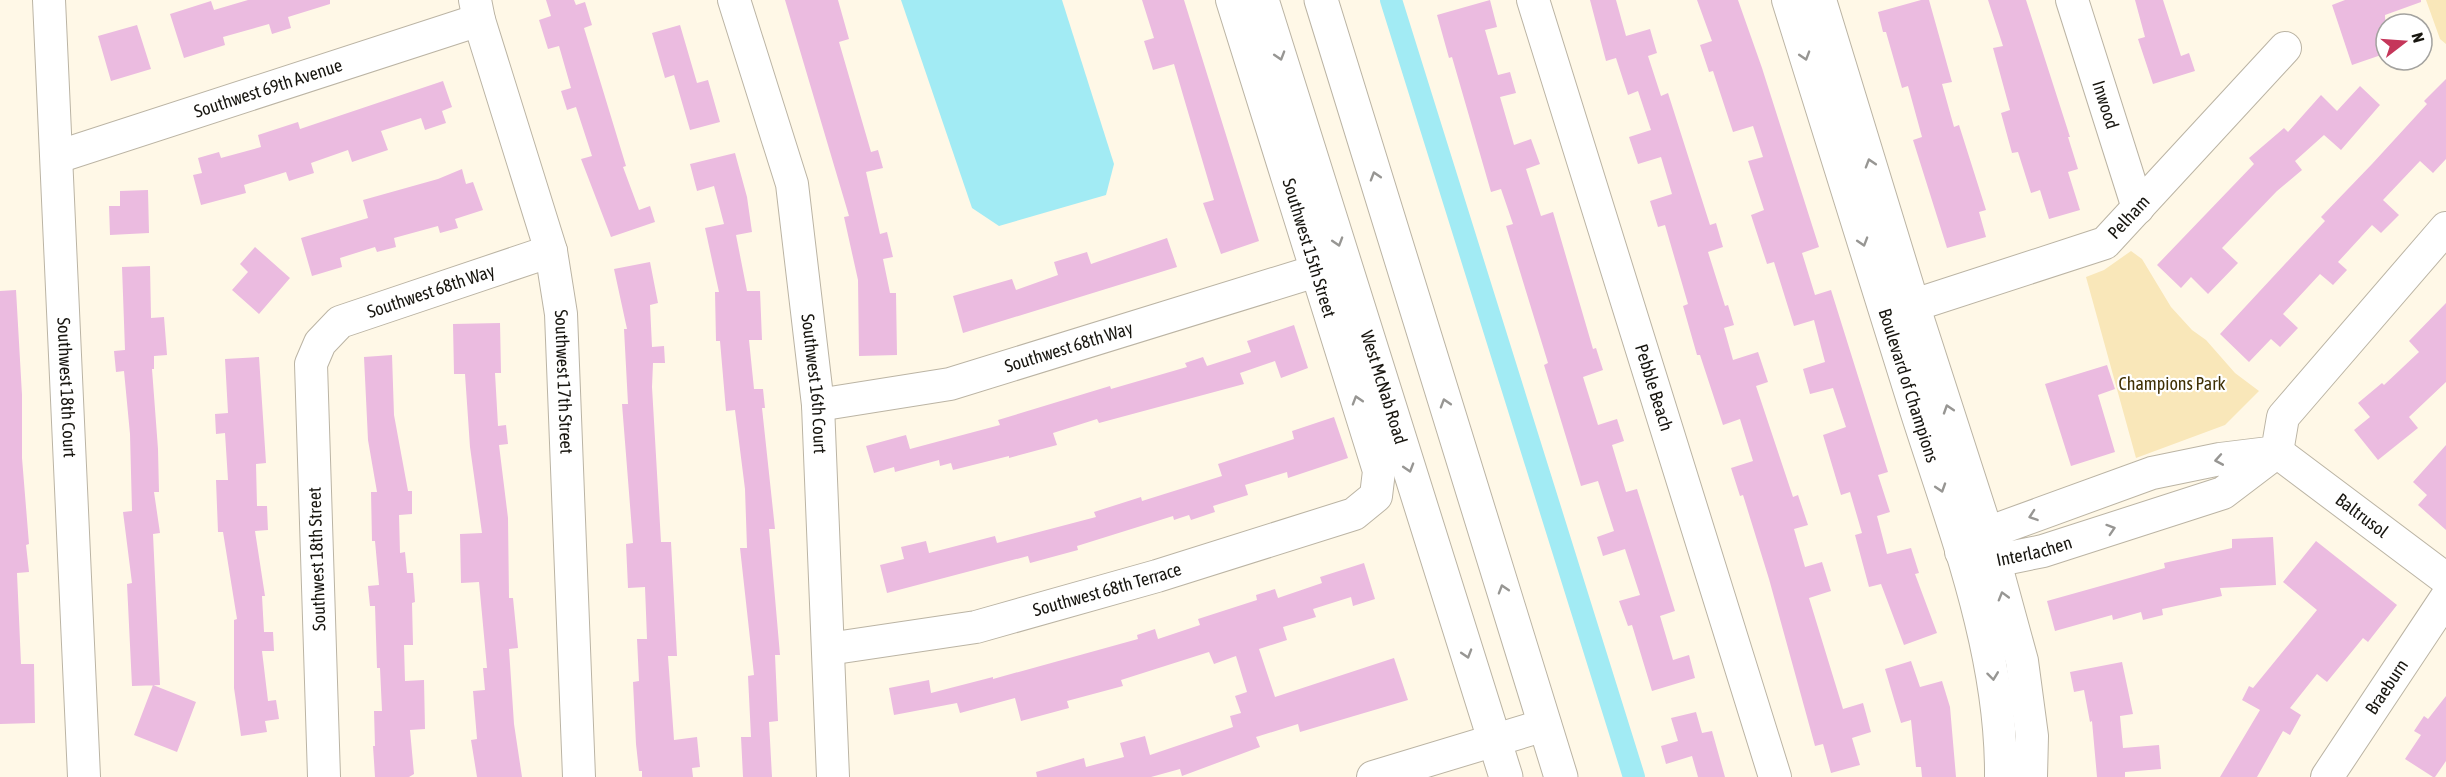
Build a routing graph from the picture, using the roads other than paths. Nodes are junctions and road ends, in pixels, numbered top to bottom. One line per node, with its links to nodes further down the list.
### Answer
1 (49, 0): 12 (street, Southwest 18th Court)
2 (734, 0): 19 (street, Southwest 16th Court)
3 (1232, 0): 16 (street, Southwest 15th Street)
4 (1262, 0): 28 (main road, West McNab Road, one-way to 28)
5 (1321, 0): 27 (main road, one-way to 5)
6 (1533, 0): 36 (street, Pebble Beach)
7 (1788, 0): 17 (street, Boulevard of Champions, one-way to 17)
8 (1820, 0): 17 (street, Boulevard of Champions, one-way to 8)
9 (2072, 0): 13 (street, Inwood)
10 (477, 10): 12 (street, Southwest 69th Avenue); 15 (street, Southwest 17th Street)
11 (2285, 48): 13 (street, Pelham)
12 (57, 156): 29 (street, Southwest 18th Court)
13 (2138, 208): 17 (street, Pelham)
14 (2446, 228): 20 (street)
15 (551, 251): 18 (street, Southwest 68th Way); 31 (street, Southwest 17th Street)
16 (1316, 271): 19 (street, Southwest 68th Way); 21 (street, Southwest 15th Street, one-way to 16)
17 (1900, 309): 22 (street, Boulevard of Champions, one-way to 17); 23 (street, Boulevard of Champions, one-way to 23)
18 (320, 343): 30 (street, Southwest 18th Street)
19 (818, 405): 26 (street, Southwest 16th Court)
20 (2277, 452): 22 (street, Interlachen); 24 (street, Baltrusol)
21 (1376, 496): 26 (street, Southwest 68th Terrace)
22 (1990, 547): 23 (street, Interlachen); 38 (street, Boulevard of Champions, one-way to 22)
23 (1961, 552): 37 (street, Boulevard of Champions, one-way to 37)
24 (2446, 579)
25 (2446, 598): 39 (street, Braeburn)
26 (828, 649): 32 (street, Southwest 16th Court)
27 (1545, 725): 28 (street); 35 (main road)
28 (1494, 739): 33 (street); 34 (main road, West McNab Road)
29 (84, 777)
30 (324, 777)
31 (579, 777)
32 (832, 777)
33 (1373, 777)
34 (1506, 777)
35 (1561, 777)
36 (1775, 777)
37 (2001, 777)
38 (2031, 777)
39 (2327, 777)

